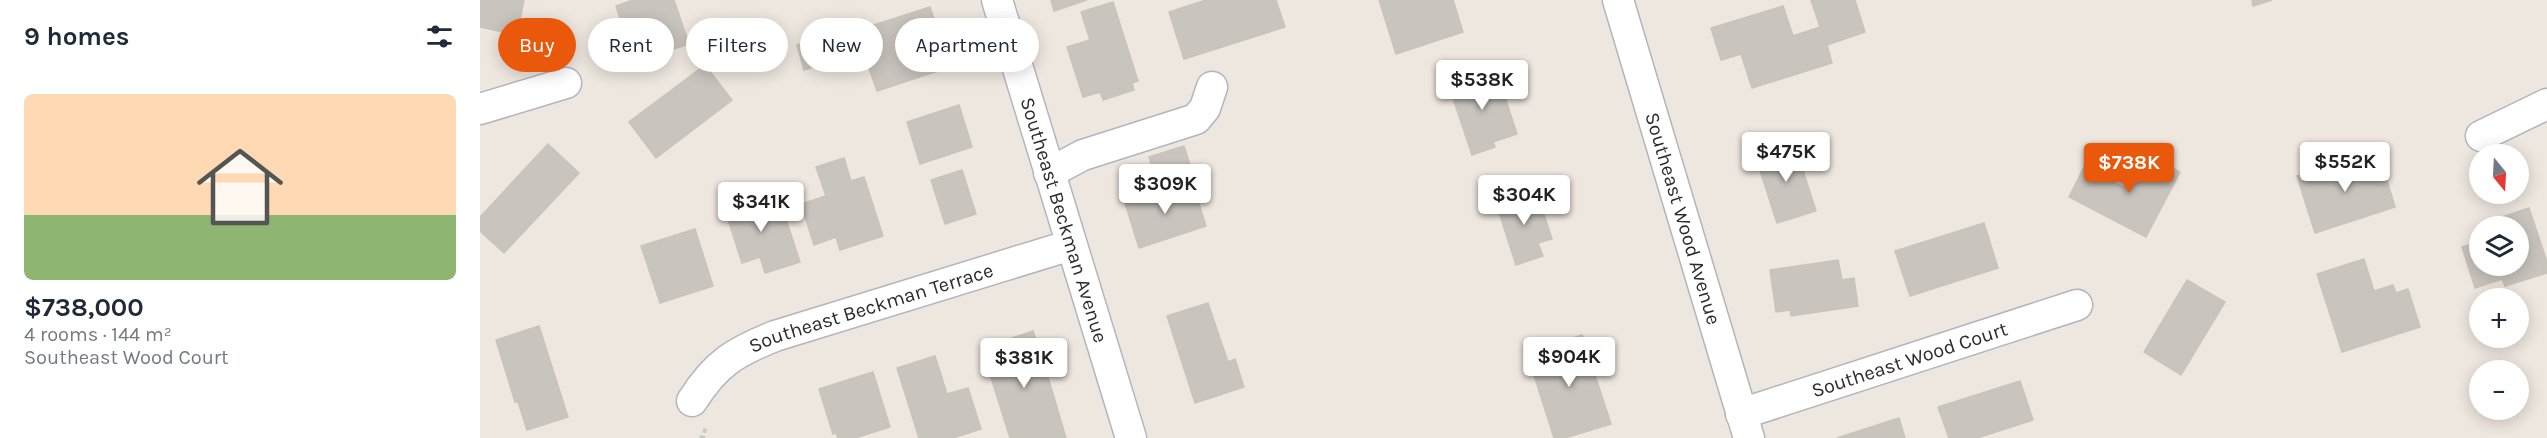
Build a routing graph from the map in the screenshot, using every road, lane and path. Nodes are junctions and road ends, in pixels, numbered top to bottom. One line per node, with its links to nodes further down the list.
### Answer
1 (997, 0): 8 (street, Southeast Beckman Avenue)
2 (1618, 0): 12 (street, Southeast Wood Avenue)
3 (567, 83): 6 (street)
4 (1212, 87): 8 (street)
5 (2547, 104): 7 (street)
6 (480, 109)
7 (2481, 136)
8 (1049, 173): 9 (street, Southeast Beckman Avenue)
9 (1071, 245): 11 (street, Southeast Beckman Terrace); 13 (street, Southeast Beckman Avenue)
10 (2077, 305): 12 (street, Southeast Wood Court)
11 (692, 401)
12 (1745, 426)
13 (1131, 438)

